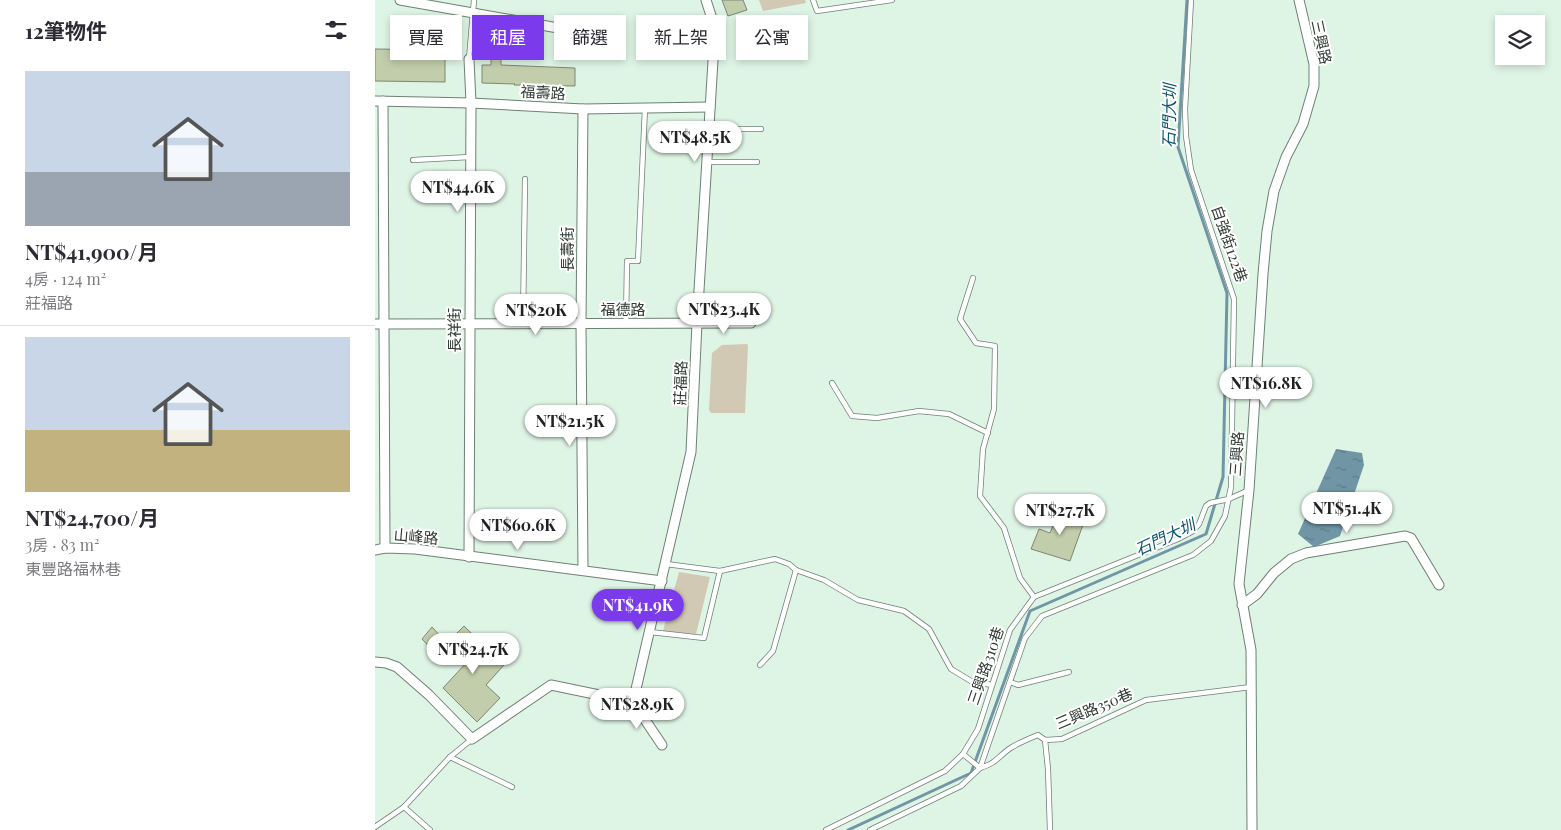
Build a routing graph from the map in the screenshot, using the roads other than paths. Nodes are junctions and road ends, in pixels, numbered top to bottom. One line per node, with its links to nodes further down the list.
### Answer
1 (400, 0): 9 (street)
2 (474, 0): 9 (lane)
3 (706, 0): 15 (street, 莊福路)
4 (813, 0): 8 (lane)
5 (892, 0): 8 (lane)
6 (1191, 0): 35 (lane, 自強街122巷)
7 (1299, 0): 34 (street, 三興路)
8 (866, 2)
9 (472, 13): 10 (street); 11 (lane)
10 (554, 28)
11 (469, 59): 13 (street, 長祥街)
12 (379, 101): 13 (street, 福壽路); 28 (street)
13 (471, 103): 16 (street, 福壽路); 19 (street, 長祥街)
14 (645, 108): 15 (street, 福壽路); 16 (street, 福壽路); 25 (lane)
15 (710, 108): 17 (street, 莊福路)
16 (583, 109): 31 (street, 長壽街)
17 (709, 129): 18 (lane); 21 (street, 莊福路)
18 (761, 129)
19 (470, 157): 20 (lane); 29 (street, 長祥街)
20 (413, 160)
21 (707, 162): 22 (lane); 26 (street, 莊福路)
22 (757, 162)
23 (525, 179): 30 (lane)
24 (973, 278): 33 (lane)
25 (626, 323): 26 (street, 福德路); 31 (street, 福德路)
26 (697, 323): 27 (street, 福德路); 39 (street, 莊福路)
27 (751, 323)
28 (380, 324): 29 (street, 福德路); 36 (street)
29 (469, 324): 30 (street, 福德路); 38 (street, 長祥街)
30 (523, 324): 31 (street, 福德路)
31 (581, 324): 40 (street, 長壽街)
32 (832, 383): 33 (lane)
33 (988, 433): 45 (lane)
34 (1249, 490): 35 (lane); 46 (street, 三興路)
35 (1228, 499): 45 (lane); 51 (lane, 三興路310巷)
36 (385, 548): 37 (street, 山峰路); 38 (street, 山峰路)
37 (375, 550)
38 (469, 557): 40 (street, 山峰路)
39 (666, 564): 42 (lane); 43 (street, 莊福路)
40 (583, 570): 43 (street, 山峰路)
41 (796, 570): 42 (lane); 49 (lane); 52 (lane)
42 (720, 571): 47 (lane)
43 (662, 581): 47 (street, 莊福路)
44 (1439, 585): 46 (street)
45 (1034, 597): 52 (lane, 三興路310巷)
46 (1242, 605): 53 (street, 三興路)
47 (650, 632): 54 (street, 莊福路)
48 (375, 662): 55 (street)
49 (760, 665)
50 (1069, 672): 51 (lane)
51 (1010, 682): 60 (lane, 三興路310巷)
52 (992, 685): 58 (lane, 三興路310巷)
53 (1251, 687): 56 (lane, 三興路350巷); 68 (street, 三興路)
54 (633, 702): 55 (street); 57 (street)
55 (472, 739): 59 (lane)
56 (1045, 740): 60 (lane, 三興路350巷); 67 (lane)
57 (662, 745)
58 (965, 755): 60 (lane); 65 (lane, 三興路310巷)
59 (450, 757): 61 (lane); 62 (lane)
60 (978, 767): 66 (lane, 三興路310巷)
61 (512, 787)
62 (404, 807): 63 (lane); 64 (lane)
63 (375, 827)
64 (430, 830)
65 (826, 830)
66 (870, 830)
67 (1050, 830)
68 (1252, 830)

